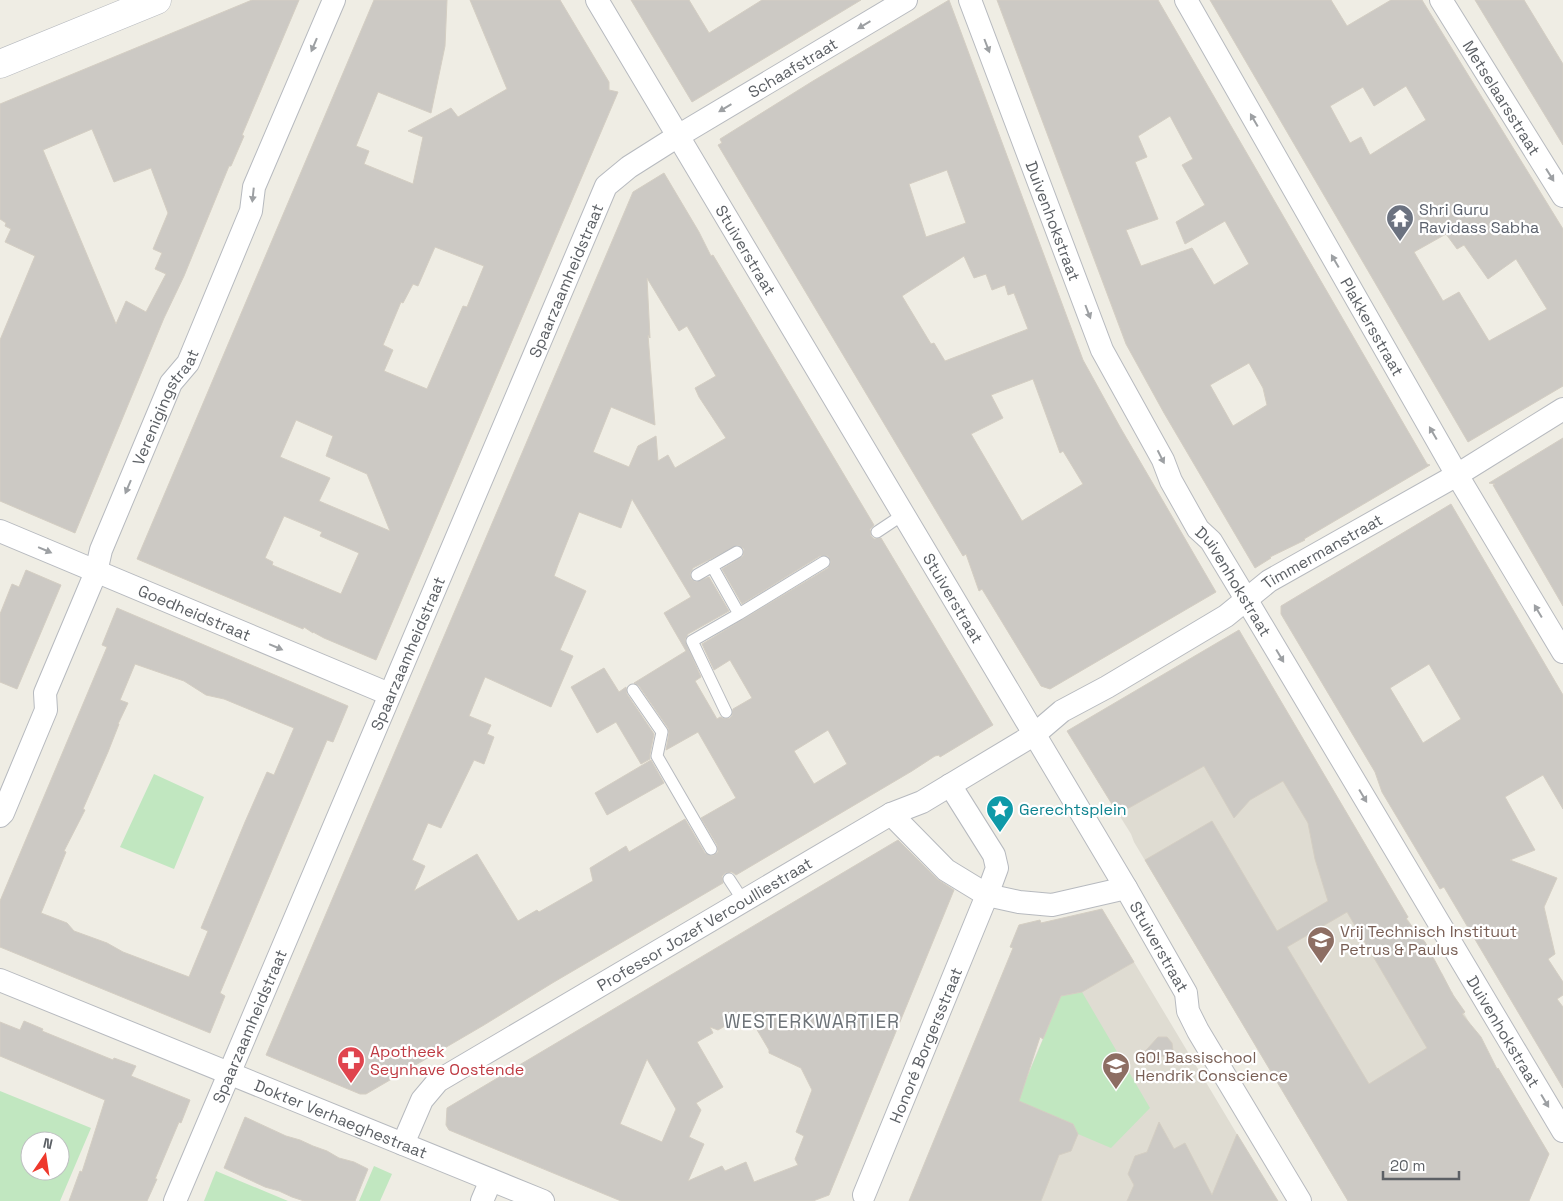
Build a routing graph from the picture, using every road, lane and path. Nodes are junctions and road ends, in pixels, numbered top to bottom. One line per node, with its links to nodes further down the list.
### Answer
1 (156, 0): 8 (street)
2 (334, 0): 19 (street, Verenigingstraat, one-way to 19)
3 (597, 0): 9 (street, Stuiverstraat)
4 (906, 0): 9 (street, Schaafstraat, one-way to 9)
5 (970, 0): 21 (street, Duivenhokstraat, one-way to 21)
6 (1186, 0): 12 (street, Plakkersstraat, one-way to 6)
7 (1441, 0): 10 (street, Metselaarsstraat, one-way to 10)
8 (0, 64)
9 (678, 136): 13 (street, Stuiverstraat); 25 (street, Spaarzaamheidstraat)
10 (1563, 196)
11 (1563, 410): 12 (street, Timmermanstraat)
12 (1457, 475): 21 (street, Timmermanstraat); 23 (street, Plakkersstraat, one-way to 12)
13 (904, 514): 15 (lane); 27 (street, Stuiverstraat)
14 (0, 531): 19 (street, Goedheidstraat, one-way to 19)
15 (877, 532)
16 (737, 552): 18 (lane)
17 (824, 562): 22 (lane)
18 (712, 566): 20 (lane); 22 (lane)
19 (96, 572): 25 (street, Goedheidstraat, one-way to 25); 30 (street, Verenigingstraat)
20 (697, 575)
21 (1246, 599): 27 (street, Timmermanstraat); 38 (street, Duivenhokstraat, one-way to 38)
22 (739, 614): 26 (lane)
23 (1563, 652)
24 (633, 690): 31 (lane)
25 (389, 694): 37 (street, Spaarzaamheidstraat)
26 (726, 712)
27 (1035, 734): 28 (street, Professor Jozef Vercoulliestraat); 33 (street, Stuiverstraat)
28 (950, 785): 29 (street, Professor Jozef Vercoulliestraat); 34 (street)
29 (891, 814): 34 (street); 35 (street, Professor Jozef Vercoulliestraat)
30 (0, 816)
31 (711, 849)
32 (729, 879): 35 (lane)
33 (1126, 888): 34 (street); 45 (street, Stuiverstraat)
34 (987, 895): 41 (street, Honoré Borgersstraat)
35 (744, 902): 39 (street, Professor Jozef Vercoulliestraat)
36 (0, 980): 37 (street, Dokter Verhaeghestraat)
37 (230, 1074): 39 (street, Dokter Verhaeghestraat); 42 (street, Spaarzaamheidstraat)
38 (1563, 1131)
39 (403, 1144): 40 (street, Dokter Verhaeghestraat)
40 (491, 1180): 43 (street); 44 (street, Dokter Verhaeghestraat)
41 (860, 1199)
42 (175, 1201)
43 (482, 1201)
44 (543, 1201)
45 (1300, 1201)

